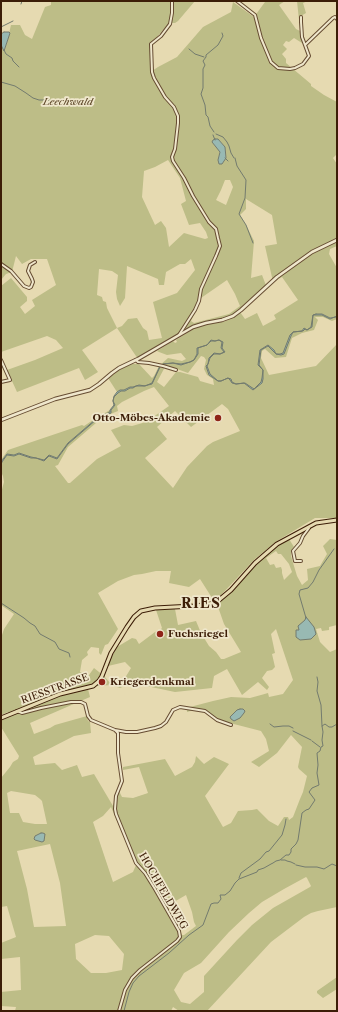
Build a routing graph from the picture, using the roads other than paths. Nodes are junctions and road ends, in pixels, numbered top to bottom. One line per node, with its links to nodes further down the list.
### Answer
1 (172, 1): 9 (street)
2 (237, 1): 5 (street)
3 (301, 17): 5 (street)
4 (337, 19): 5 (street)
5 (305, 45)
6 (337, 240): 9 (street)
7 (35, 262): 8 (street)
8 (1, 264)
9 (179, 335): 11 (street)
10 (1, 360): 13 (street)
11 (136, 360): 12 (street); 14 (street)
12 (176, 370)
13 (1, 382)
14 (1, 420)
15 (337, 520): 16 (main road, RIESSTRASSE)
16 (310, 525): 17 (street); 18 (main road, RIESSTRASSE)
17 (300, 561)
18 (17, 712): 19 (main road, RIESSTRASSE); 21 (street)
19 (1, 718)
20 (231, 725): 22 (street)
21 (115, 730): 22 (street); 23 (street, HOCHFELDWEG)
22 (126, 732): 23 (street)
23 (118, 737): 24 (street, HOCHFELDWEG)
24 (119, 1011)

